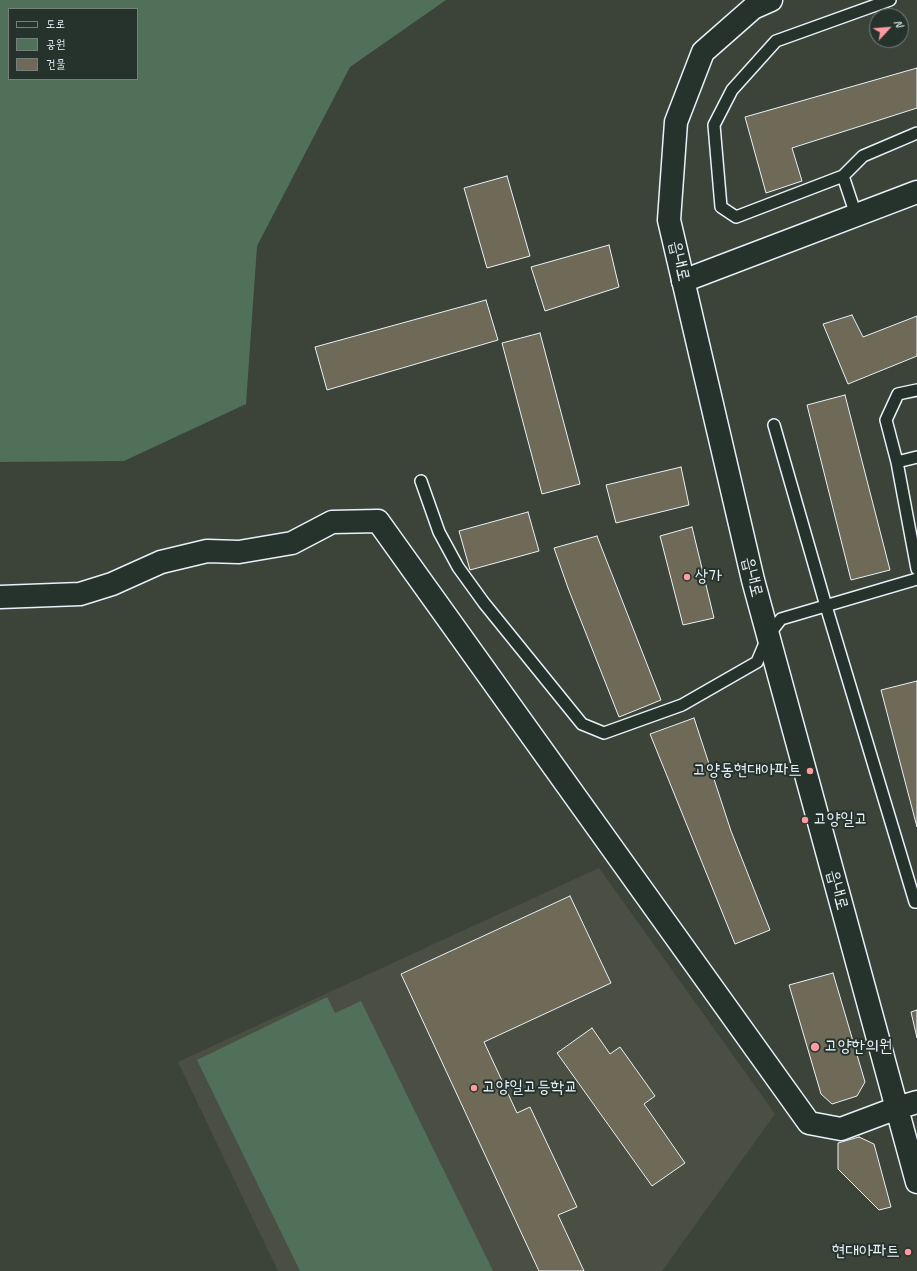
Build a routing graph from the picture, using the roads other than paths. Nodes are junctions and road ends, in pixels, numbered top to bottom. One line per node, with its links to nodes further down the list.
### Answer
1 (771, 0): 7 (street, 읍내로)
2 (890, 0): 4 (lane)
3 (917, 133): 4 (lane)
4 (844, 176): 6 (lane)
5 (917, 192): 6 (street)
6 (856, 215): 7 (street)
7 (683, 282): 17 (street, 읍내로)
8 (917, 390): 11 (lane)
9 (774, 425): 16 (lane)
10 (917, 457): 11 (lane)
11 (897, 462): 13 (lane)
12 (420, 481): 17 (lane)
13 (917, 569)
14 (917, 579): 16 (lane)
15 (0, 597): 19 (street)
16 (826, 606): 17 (lane); 18 (lane)
17 (768, 636): 19 (street, 읍내로)
18 (917, 902)
19 (907, 1105): 20 (street, 읍내로)
20 (917, 1182)

